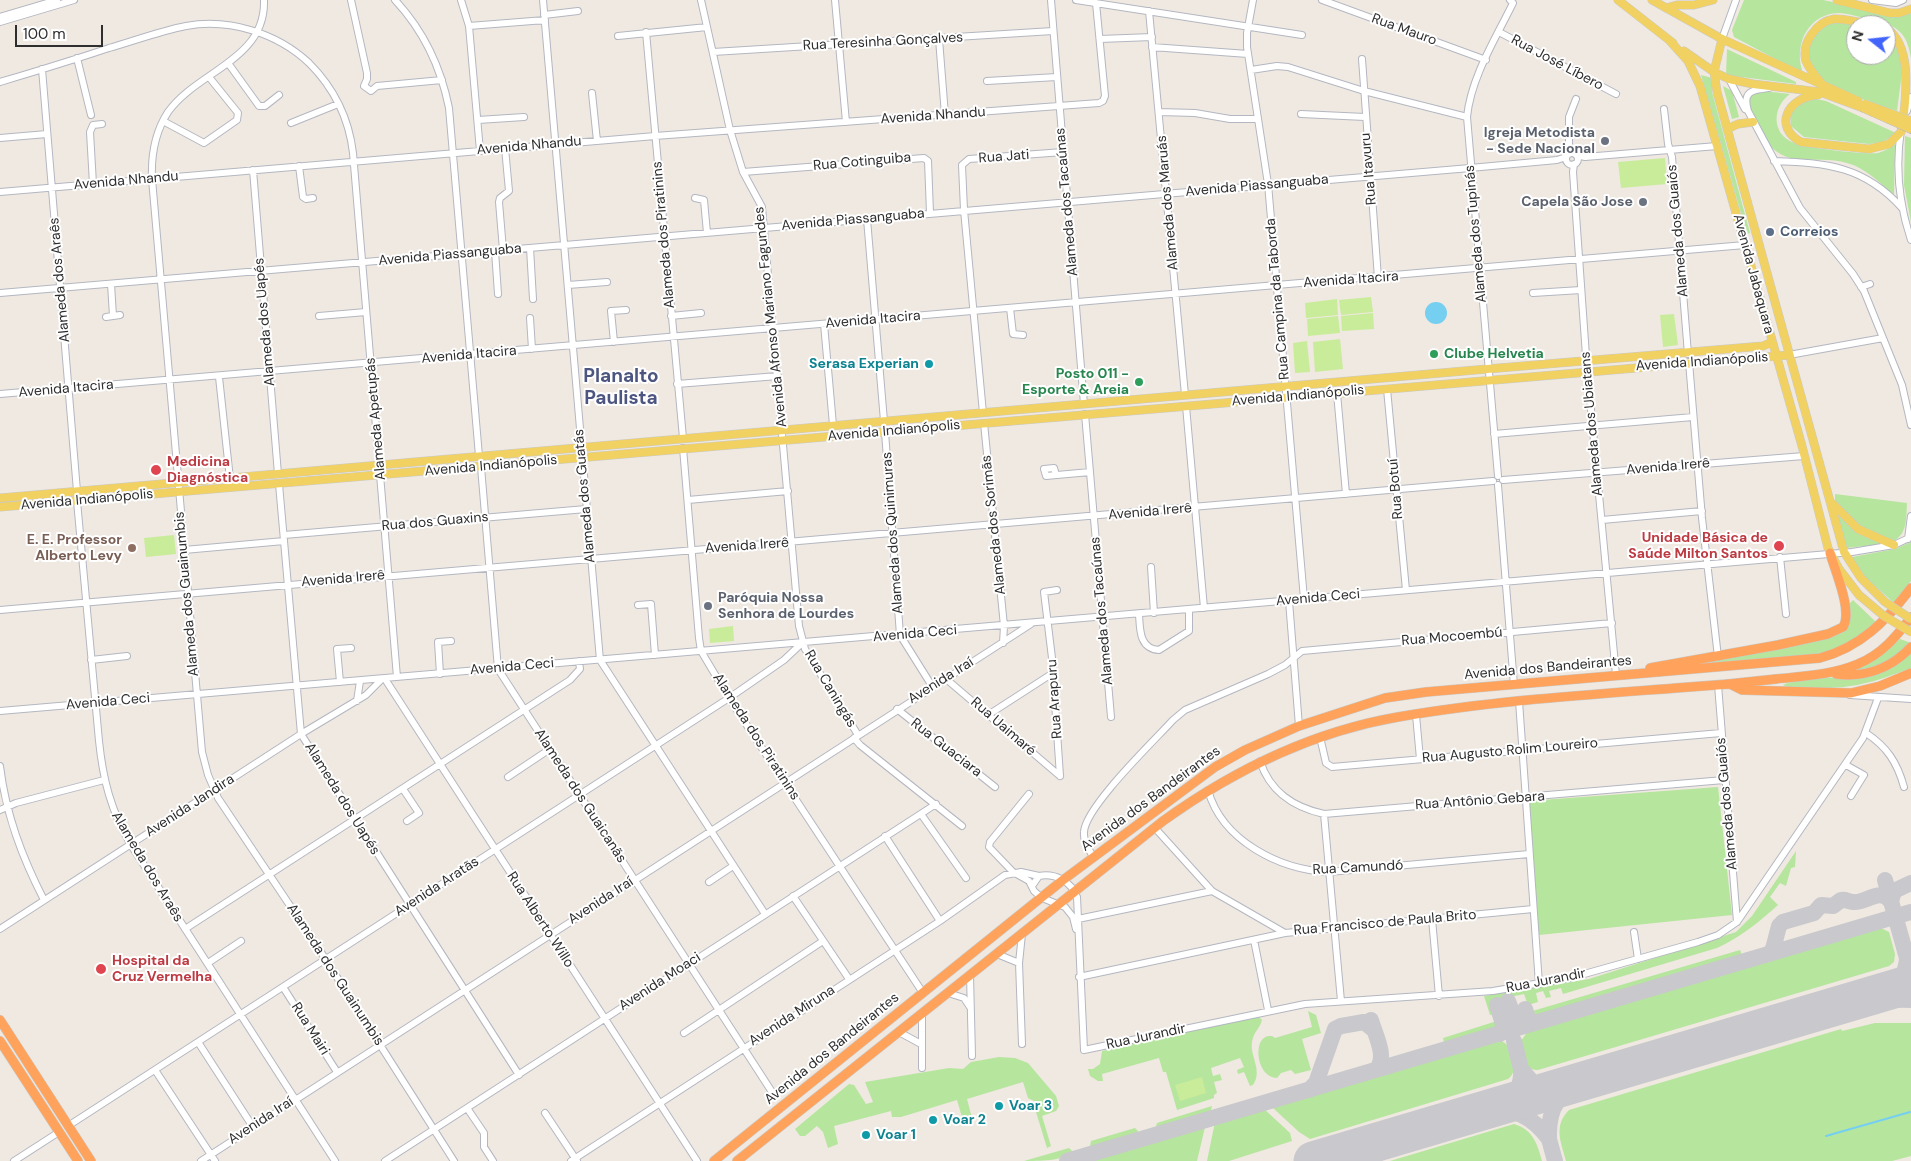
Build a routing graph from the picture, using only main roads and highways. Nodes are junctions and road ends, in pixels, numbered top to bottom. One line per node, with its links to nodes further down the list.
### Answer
1 (1618, 0): 10 (main road, Avenida Jabaquara)
2 (1652, 0): 5 (main road)
3 (1713, 0): 5 (main road)
4 (1836, 0): 6 (main road)
5 (1666, 8): 9 (main road)
6 (1911, 9)
7 (1846, 21): 12 (main road)
8 (1896, 34): 15 (main road)
9 (1722, 39): 11 (main road, Avenida Jabaquara); 12 (main road)
10 (1670, 41): 11 (main road, Avenida Jabaquara); 20 (main road, Avenida Jabaquara)
11 (1714, 72): 13 (main road); 17 (main road, Avenida Jabaquara)
12 (1825, 87): 14 (main road)
13 (1830, 95): 14 (main road); 19 (main road)
14 (1864, 106): 15 (main road, bridge); 18 (main road, bridge)
15 (1907, 121)
16 (1753, 122): 17 (main road)
17 (1727, 129): 21 (main road, Avenida Jabaquara)
18 (1911, 129)
19 (1901, 132)
20 (1745, 245): 21 (main road); 22 (main road, Avenida Jabaquara)
21 (1762, 256): 23 (main road, Avenida Jabaquara)
22 (1772, 342): 24 (main road, Avenida Jabaquara); 27 (main road, Avenida Indianópolis)
23 (1789, 355): 24 (main road, Avenida Indianópolis); 26 (main road, Avenida Jabaquara)
24 (1777, 356): 25 (main road, Avenida Jabaquara); 29 (main road, Avenida Indianópolis)
25 (1804, 456): 26 (main road); 31 (main road, Avenida Jabaquara)
26 (1820, 460): 28 (main road, Avenida Jabaquara)
27 (0, 498)
28 (1831, 501): 30 (main road); 33 (main road, Avenida Jabaquara, bridge)
29 (0, 507)
30 (1894, 545)
31 (1830, 553): 34 (main road, Avenida Jabaquara, bridge); 38 (highway)
32 (1911, 588): 38 (highway, Avenida dos Bandeirantes)
33 (1910, 620): 36 (highway, Avenida dos Bandeirantes)
34 (1911, 632)
35 (1911, 647): 36 (highway)
36 (1831, 673): 39 (highway, Avenida dos Bandeirantes)
37 (1911, 673): 39 (highway)
38 (1621, 675): 44 (highway, Avenida dos Bandeirantes)
39 (1729, 684): 45 (highway, Avenida dos Bandeirantes)
40 (0, 1020): 43 (highway)
41 (1, 1046): 42 (highway)
42 (78, 1161)
43 (91, 1161)
44 (714, 1161)
45 (737, 1161)

